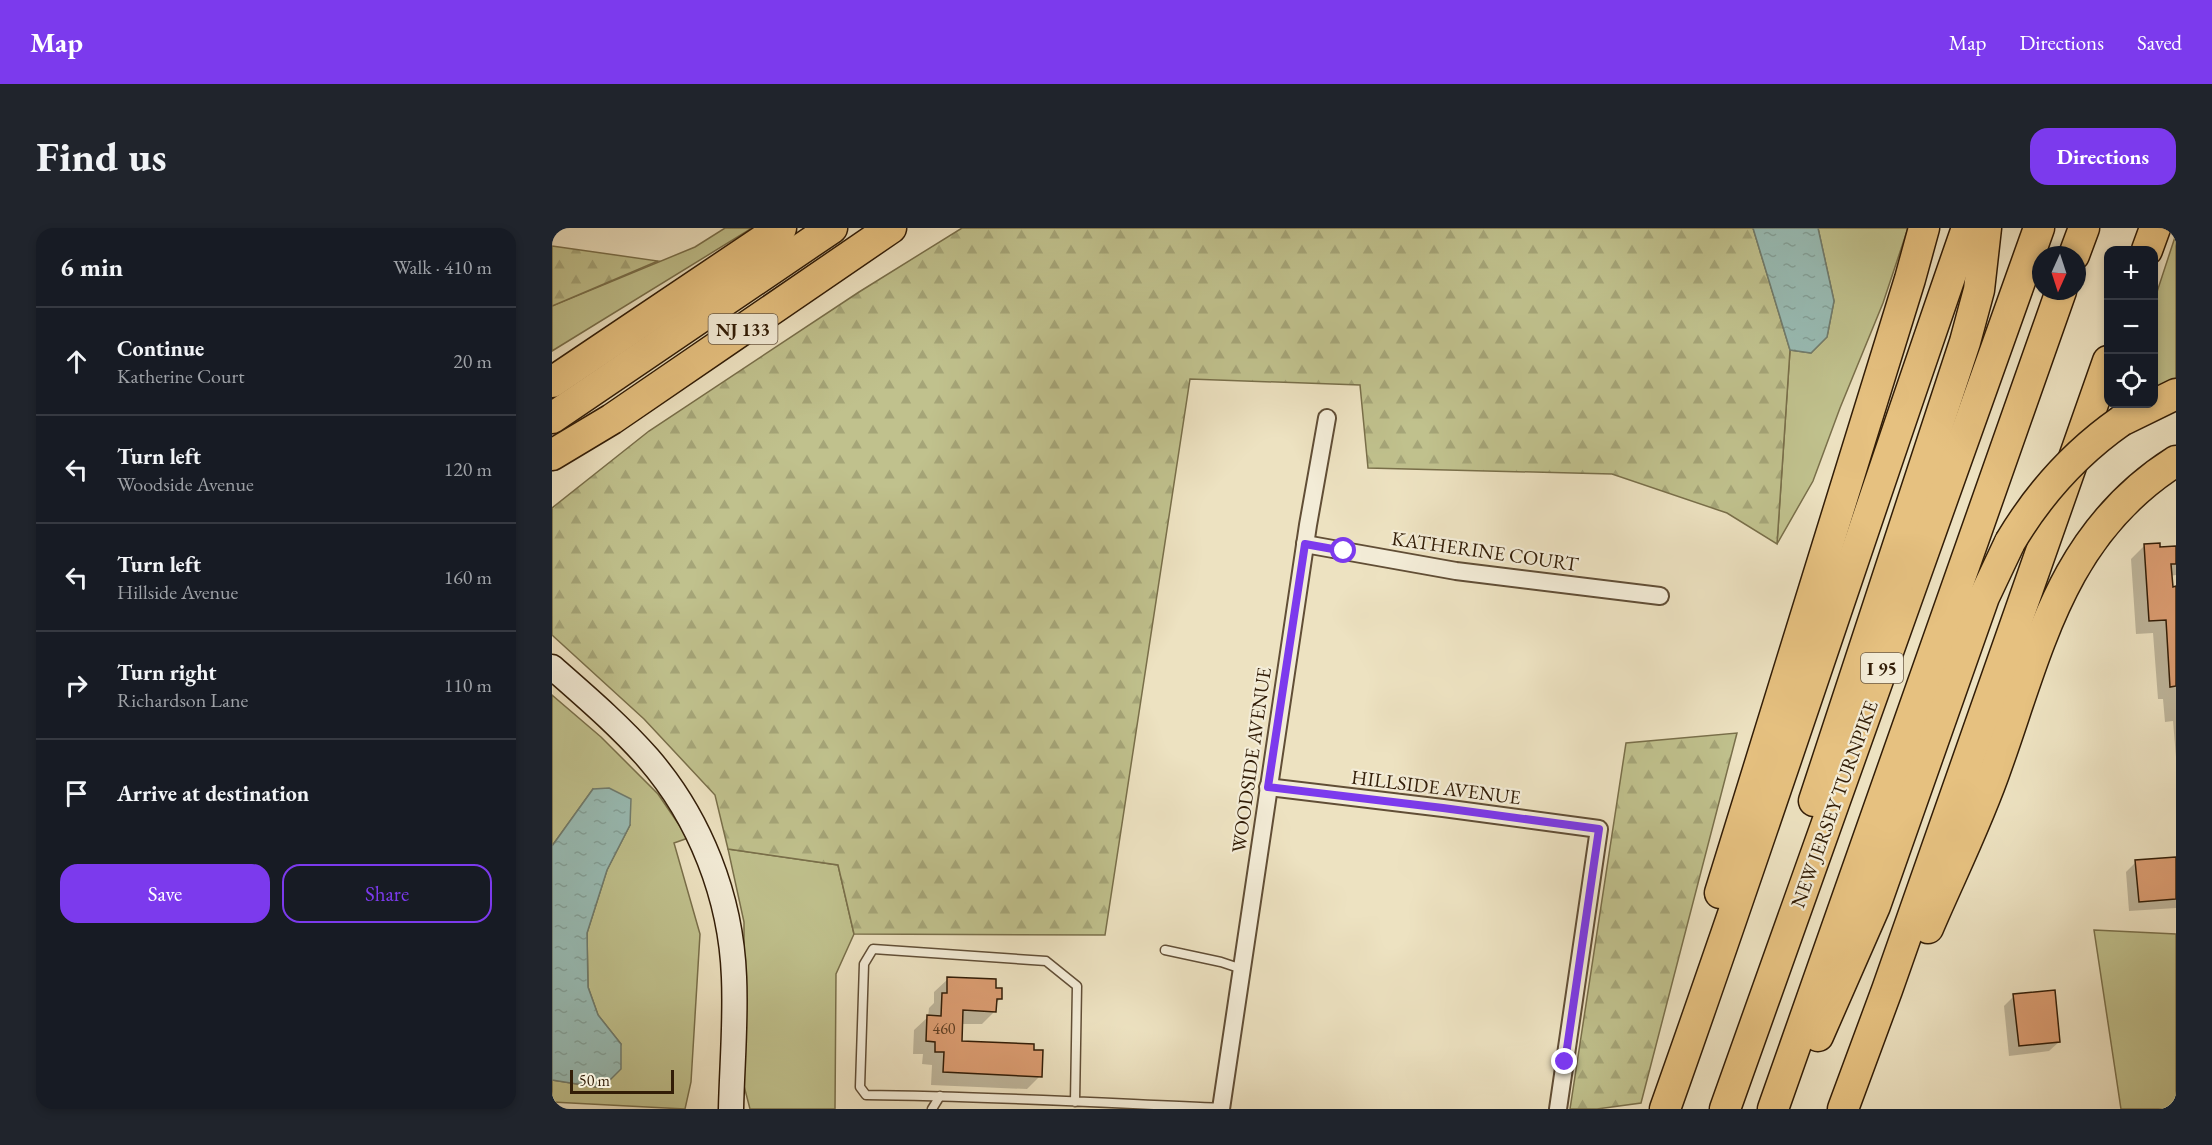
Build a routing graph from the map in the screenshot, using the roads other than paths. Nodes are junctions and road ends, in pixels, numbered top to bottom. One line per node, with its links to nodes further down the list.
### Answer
1 (781, 228): 14 (highway)
2 (832, 228): 16 (highway, NJ 133)
3 (891, 228): 18 (highway, NJ 133)
4 (1924, 228): 36 (highway)
5 (1966, 228): 36 (highway)
6 (1986, 228): 37 (highway)
7 (2039, 228): 38 (highway, NEW JERSEY TURNPIKE / I 95)
8 (2084, 228): 10 (highway)
9 (2155, 228): 11 (highway)
10 (2077, 246)
11 (2148, 246)
12 (2058, 300): 39 (highway, I 95)
13 (2104, 375): 29 (highway)
14 (552, 382)
15 (2176, 394): 40 (highway, bridge)
16 (559, 411)
17 (1327, 418): 22 (street, WOODSIDE AVENUE)
18 (612, 419): 19 (highway, NJ 133); 21 (highway)
19 (552, 455)
20 (2176, 461): 29 (highway)
21 (552, 464)
22 (1305, 544): 23 (street, KATHERINE COURT); 25 (street, WOODSIDE AVENUE)
23 (1660, 596)
24 (552, 667): 31 (street)
25 (1268, 787): 27 (street, WOODSIDE AVENUE); 35 (street, HILLSIDE AVENUE)
26 (1165, 950): 27 (lane)
27 (1242, 969): 34 (street, WOODSIDE AVENUE)
28 (940, 1096): 30 (lane); 30 (lane); 32 (lane); 33 (lane)
29 (1847, 1100)
30 (1075, 1102): 34 (lane)
31 (731, 1109)
32 (932, 1109)
33 (944, 1109)
34 (1221, 1109)
35 (1558, 1109)
36 (1664, 1109)
37 (1715, 1109)
38 (1725, 1109)
39 (1773, 1109)
40 (1791, 1109)

